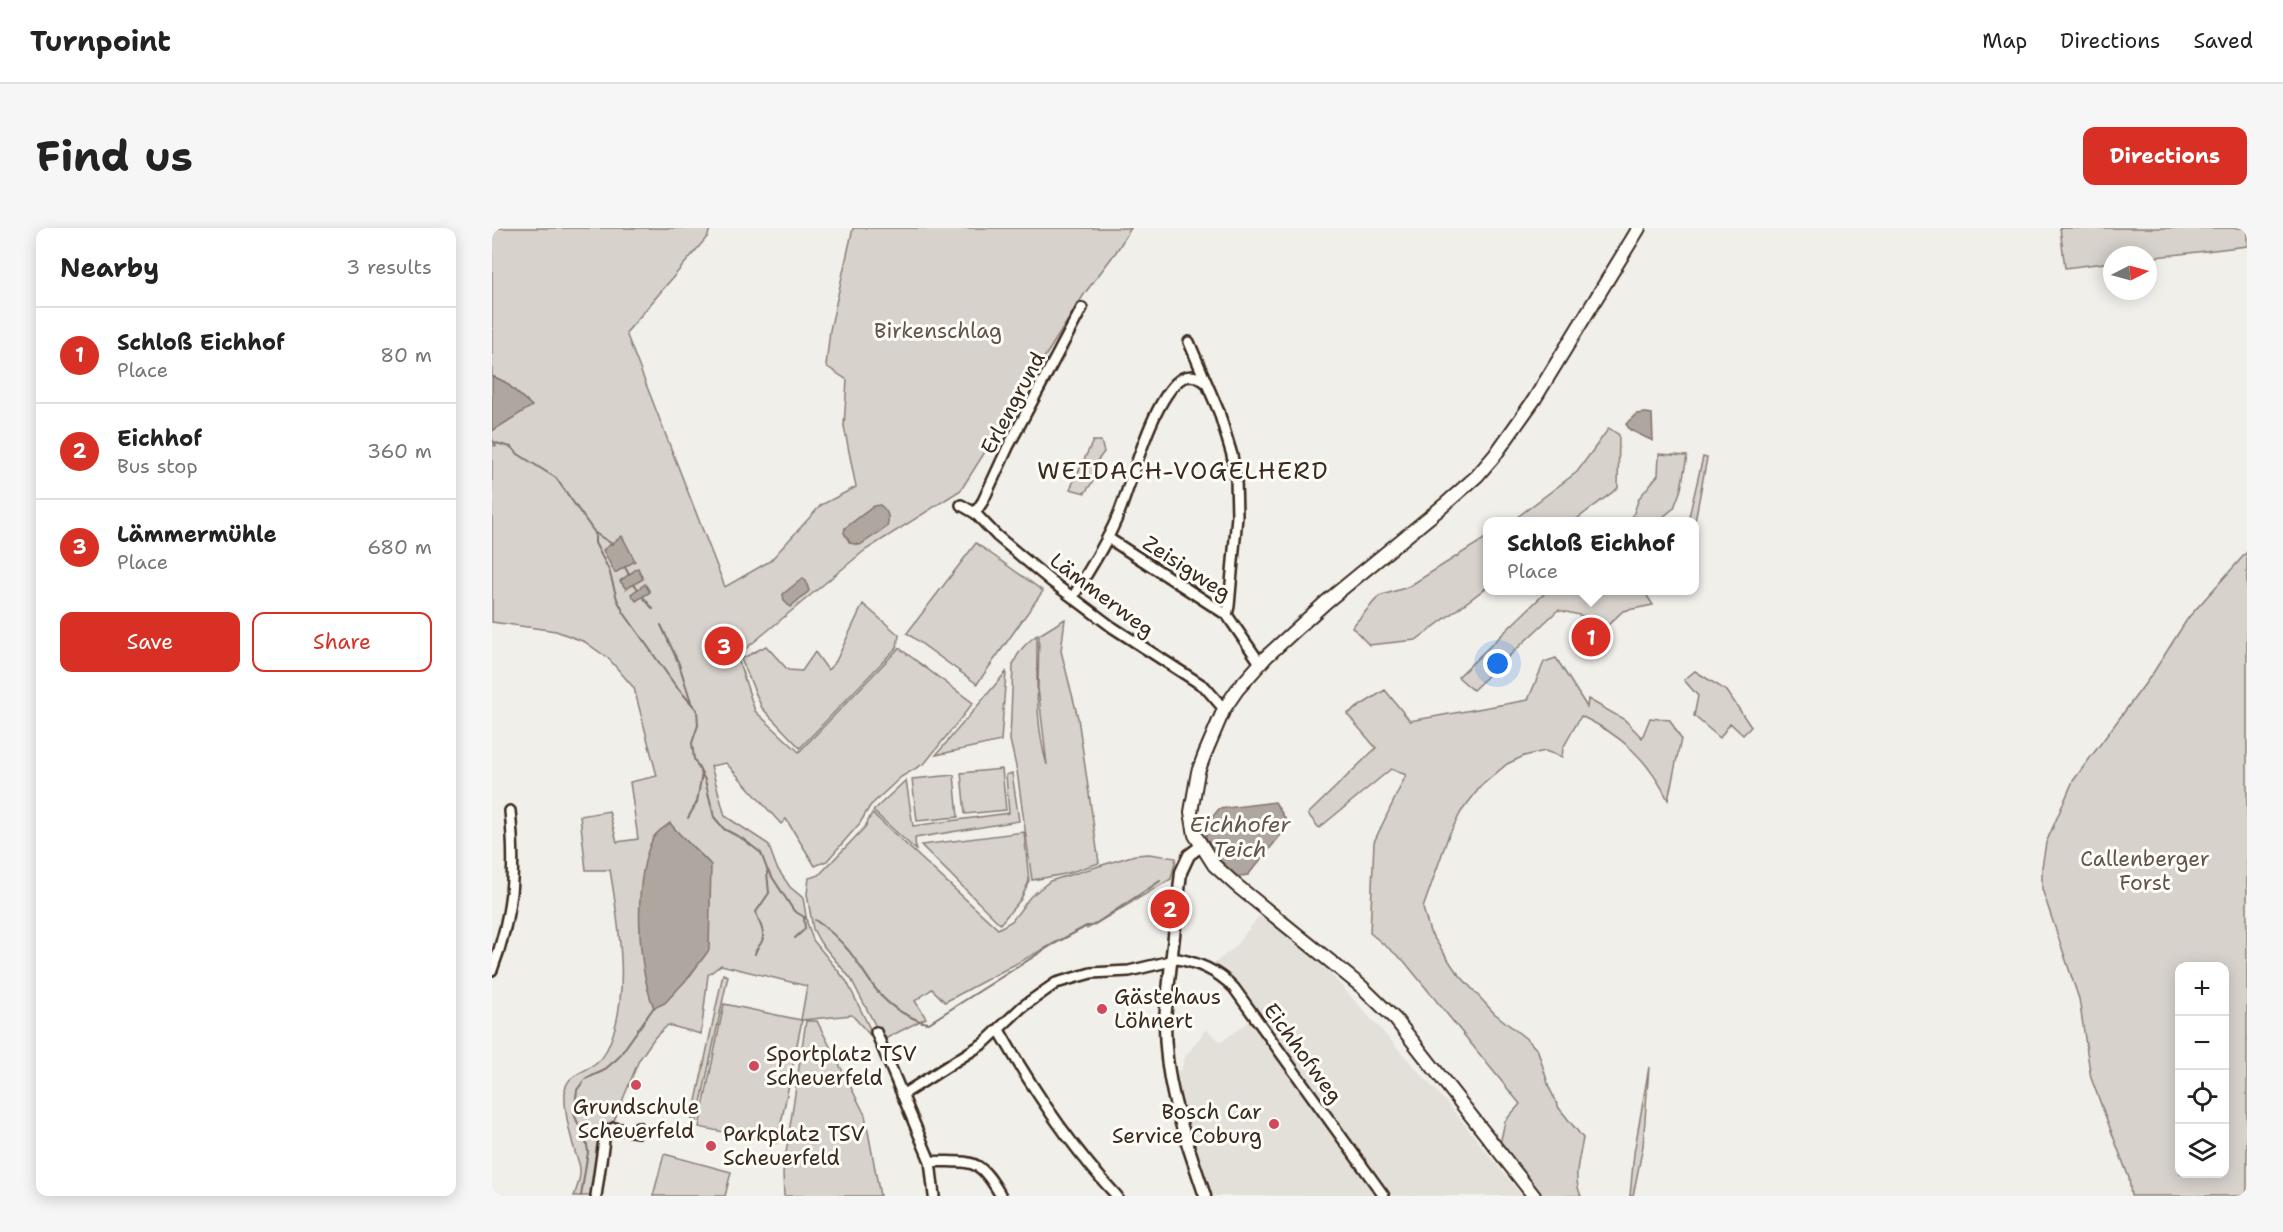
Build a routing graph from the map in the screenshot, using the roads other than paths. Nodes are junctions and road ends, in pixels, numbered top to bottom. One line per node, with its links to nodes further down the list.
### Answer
1 (1639, 228): 10 (main road)
2 (1082, 308): 6 (street, Erlengrund)
3 (1188, 342): 4 (street)
4 (1204, 382): 7 (street); 9 (street)
5 (961, 505): 6 (street, Lämmerweg)
6 (975, 513): 8 (street, Lämmerweg)
7 (1108, 538): 8 (street); 9 (street, Zeisigweg)
8 (1073, 597): 11 (street, Lämmerweg)
9 (1227, 615): 10 (street, Zeisigweg)
10 (1260, 663): 11 (main road)
11 (1224, 709): 13 (main road)
12 (510, 811): 15 (street)
13 (1201, 846): 14 (street); 27 (main road)
14 (1171, 960): 16 (street); 25 (street); 26 (street, Eichhofweg)
15 (492, 970)
16 (999, 1030): 18 (street); 24 (street)
17 (876, 1032): 18 (street)
18 (902, 1095): 20 (street)
19 (638, 1127): 21 (street)
20 (930, 1161): 22 (street); 23 (street)
21 (596, 1196)
22 (934, 1196)
23 (1001, 1196)
24 (1117, 1196)
25 (1205, 1196)
26 (1384, 1196)
27 (1534, 1196)

